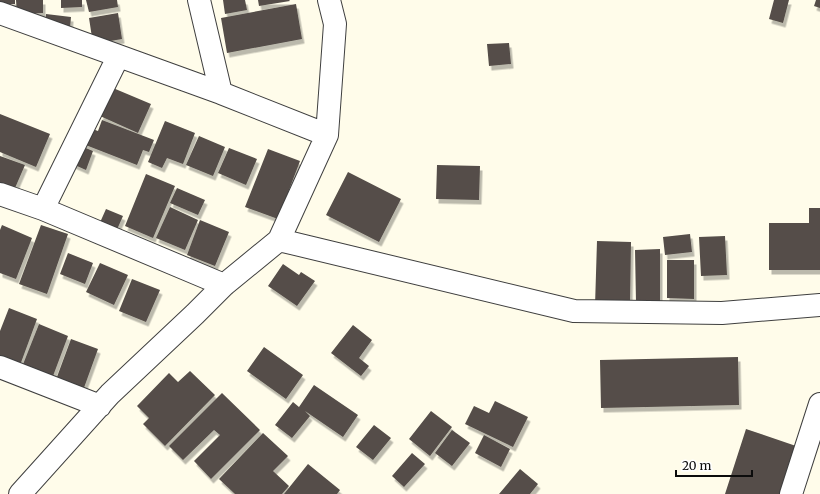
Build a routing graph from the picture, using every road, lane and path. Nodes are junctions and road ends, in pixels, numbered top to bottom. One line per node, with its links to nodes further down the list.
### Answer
1 (199, 0): 5 (street)
2 (329, 0): 6 (street)
3 (0, 13): 4 (street)
4 (118, 57): 5 (street); 8 (street)
5 (221, 93): 6 (street)
6 (327, 135): 9 (street)
7 (0, 194): 8 (street)
8 (43, 209): 10 (street)
9 (279, 240): 10 (street); 11 (street)
10 (224, 285): 14 (street)
11 (820, 305)
12 (0, 367): 14 (street)
13 (820, 404): 16 (street)
14 (100, 406): 15 (street)
15 (20, 494)
16 (791, 494)

